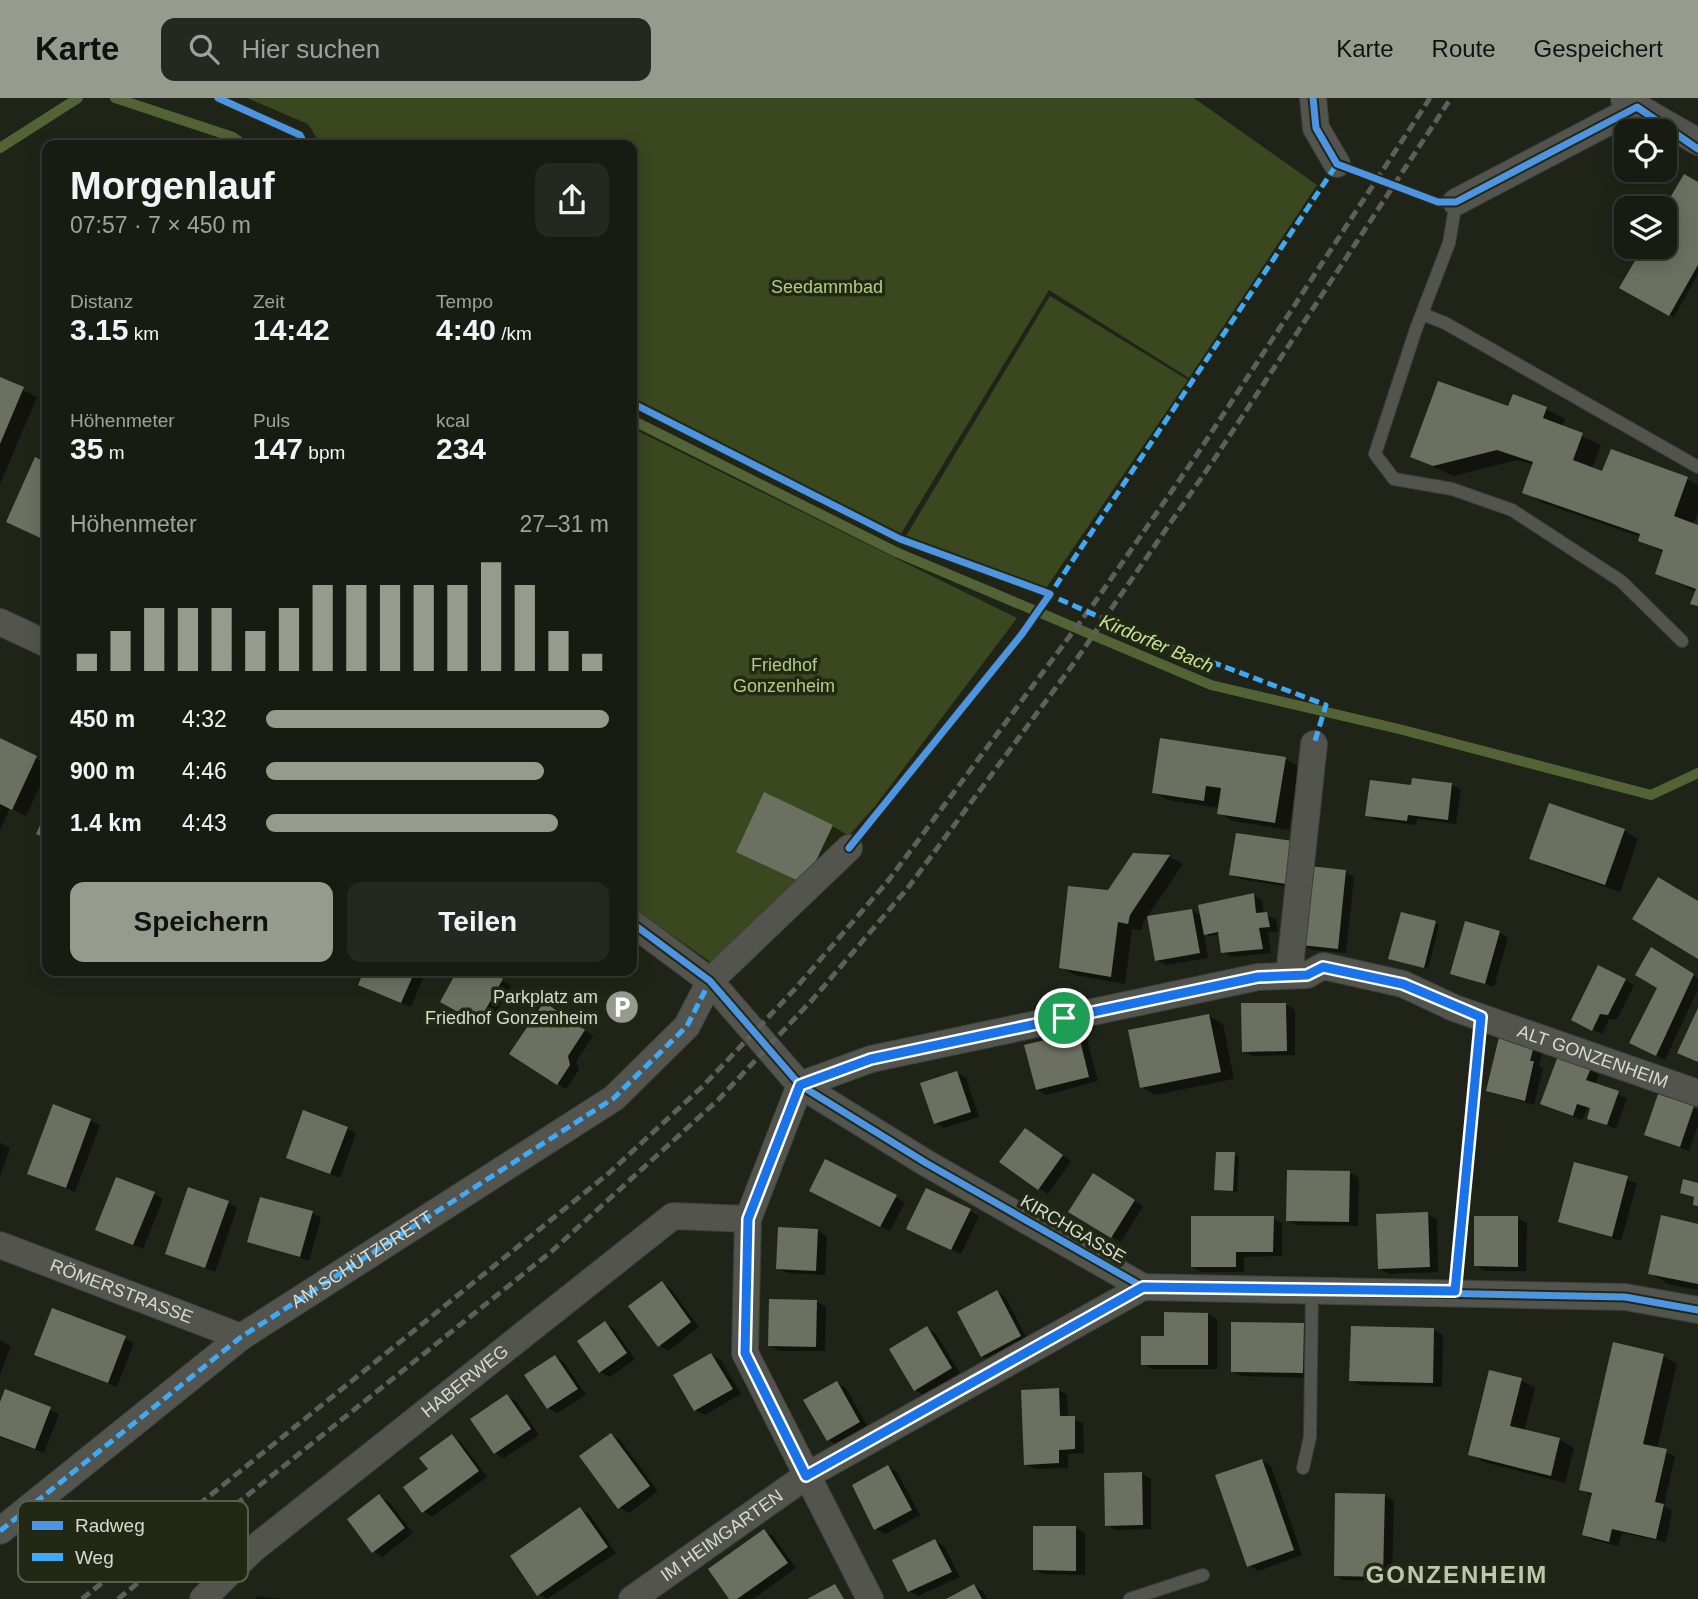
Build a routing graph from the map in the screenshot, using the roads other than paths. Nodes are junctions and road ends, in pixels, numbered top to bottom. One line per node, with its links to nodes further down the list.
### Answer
1 (1313, 98): 4 (street)
2 (1629, 103): 3 (street); 5 (street)
3 (1698, 142)
4 (1337, 164)
5 (1456, 202): 6 (lane)
6 (1422, 314): 7 (lane); 10 (lane)
7 (1698, 467)
8 (0, 622): 9 (street)
9 (42, 642)
10 (1682, 642)
11 (1314, 744): 14 (street)
12 (849, 848): 15 (street, AM SCHÜTZBRETT)
13 (637, 927): 15 (street, KIRCHGASSE)
14 (1289, 975): 16 (street, ALT GONZENHEIM); 17 (street, ALT GONZENHEIM)
15 (710, 981): 16 (street, KIRCHGASSE); 23 (street, AM SCHÜTZBRETT)
16 (800, 1085): 18 (street); 20 (street, KIRCHGASSE)
17 (1698, 1093)
18 (748, 1219): 25 (street); 29 (street, HABERWEG)
19 (0, 1245): 23 (street, RÖMERSTRASSE)
20 (1143, 1287): 21 (street, KIRCHGASSE); 25 (street, IM HEIMGARTEN)
21 (1312, 1290): 22 (street, KIRCHGASSE); 24 (lane)
22 (1698, 1310)
23 (241, 1337): 26 (street, AM SCHÜTZBRETT)
24 (1303, 1468)
25 (806, 1476): 33 (street, IM HEIMGARTEN); 34 (street)
26 (37, 1501)
27 (18, 1517): 28 (street, AM SCHÜTZBRETT)
28 (0, 1531)
29 (248, 1554)
30 (1203, 1574): 35 (lane)
31 (220, 1582): 32 (street, HABERWEG)
32 (203, 1599)
33 (632, 1599)
34 (870, 1599)
35 (1130, 1599)

